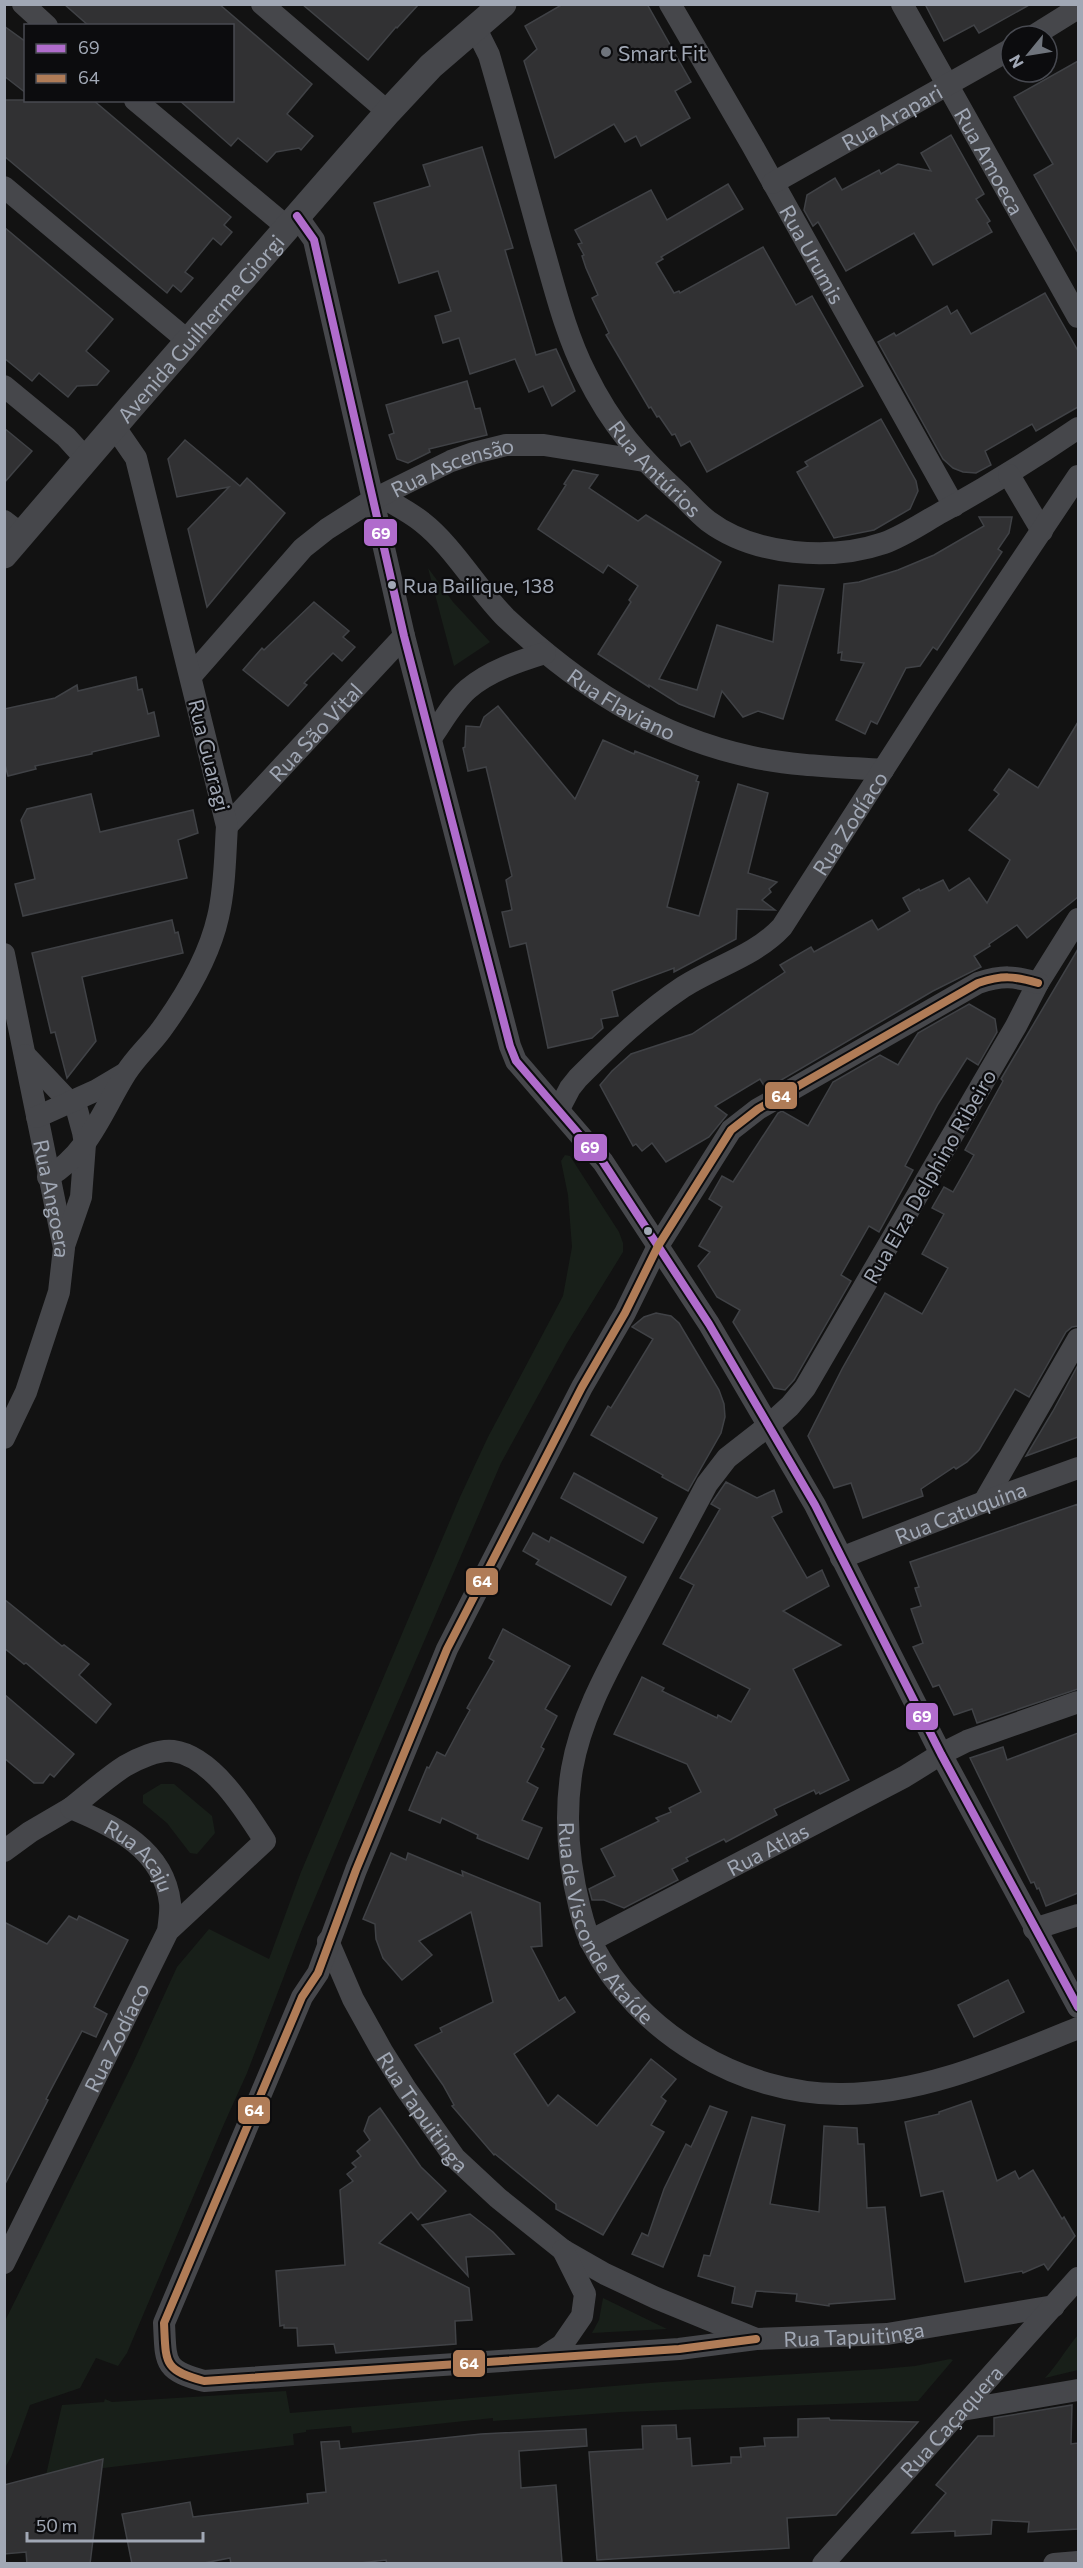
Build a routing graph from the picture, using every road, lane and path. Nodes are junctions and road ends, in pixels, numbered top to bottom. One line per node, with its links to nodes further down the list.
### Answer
1 (23, 4): 7 (street)
2 (262, 4): 13 (street)
3 (503, 4): 9 (street, Avenida Guilherme Giorgi)
4 (670, 4): 14 (street, Rua Urumis)
5 (902, 4): 11 (street, Rua Amoeca)
6 (1078, 8): 8 (street)
7 (45, 24)
8 (1052, 24)
9 (475, 27): 13 (street, Avenida Guilherme Giorgi); 23 (street, Rua Antúrios)
10 (999, 56): 11 (street, Rua Arapari)
11 (949, 86): 14 (street, Rua Arapari); 17 (street, Rua Amoeca)
12 (138, 102): 16 (street)
13 (388, 112): 16 (street, Avenida Guilherme Giorgi)
14 (773, 183): 28 (street, Rua Urumis)
15 (4, 187): 18 (street)
16 (292, 222): 18 (street, Avenida Guilherme Giorgi); 27 (street)
17 (1078, 317)
18 (188, 340): 20 (street, Avenida Guilherme Giorgi)
19 (4, 386): 22 (street)
20 (114, 426): 22 (street, Avenida Guilherme Giorgi); 35 (street, Rua Guaragi)
21 (1078, 428): 25 (street, Rua Antúrios)
22 (86, 459): 30 (street, Avenida Guilherme Giorgi)
23 (644, 462): 24 (street, Rua Ascensão); 28 (street, Rua Antúrios)
24 (423, 475): 27 (street, Rua Ascensão); 29 (street)
25 (1009, 475): 28 (street, Rua Antúrios); 31 (street)
26 (1078, 476): 31 (street, Rua Zodíaco)
27 (377, 497): 29 (street, Rua Flaviano); 33 (street); 35 (street, Rua Ascensão)
28 (954, 506)
29 (423, 523): 34 (street, Rua Flaviano)
30 (13, 528): 32 (street, Avenida Guilherme Giorgi)
31 (1042, 531): 37 (street, Rua Zodíaco)
32 (4, 555)
33 (404, 636): 36 (street); 38 (street, Rua São Vital)
34 (545, 653): 36 (street); 37 (street, Rua Flaviano)
35 (190, 676): 38 (street, Rua Guaragi)
36 (431, 738): 46 (street)
37 (883, 771): 46 (street, Rua Zodíaco)
38 (227, 826): 44 (street, Rua Guaragi)
39 (1078, 919): 42 (street, Rua Elza Delphino Ribeiro)
40 (4, 954): 41 (street, Rua Angoera)
41 (8, 980): 43 (street, Rua Angoera)
42 (1038, 983): 50 (street); 53 (street, Rua Elza Delphino Ribeiro)
43 (26, 1055): 45 (street); 47 (street, Rua Angoera)
44 (127, 1071): 45 (street, Rua Guaragi); 48 (street, Rua Guaragi)
45 (71, 1102): 47 (street, Rua Guaragi); 48 (street)
46 (558, 1110): 50 (street)
47 (37, 1117): 49 (street, Rua Angoera)
48 (85, 1144): 49 (street, Rua Guaragi); 51 (street)
49 (48, 1177): 51 (street, Rua Angoera)
50 (658, 1246): 53 (street); 65 (street)
51 (64, 1248): 54 (street, Rua Angoera)
52 (1078, 1339): 56 (street)
53 (768, 1426): 57 (street); 66 (street, Rua de Visconde Ataíde)
54 (4, 1438)
55 (1078, 1468): 56 (street, Rua Catuquina)
56 (984, 1502): 57 (street, Rua Catuquina)
57 (841, 1558): 59 (street)
58 (1078, 1702): 59 (street, Rua Atlas)
59 (941, 1754): 63 (street); 66 (street, Rua Atlas)
60 (71, 1808): 61 (street); 64 (street, Rua Acaju); 64 (street, Rua Zodíaco)
61 (4, 1851)
62 (1078, 1915): 63 (street)
63 (1034, 1929): 67 (street)
64 (168, 1931): 70 (street, Rua Zodíaco)
65 (328, 1941): 69 (street, Rua Tapuitinga); 74 (street)
66 (590, 1941): 68 (street, Rua de Visconde Ataíde)
67 (1078, 2007)
68 (1078, 2028)
69 (563, 2250): 73 (street, Rua Tapuitinga); 74 (street, Rua Tapuitinga)
70 (4, 2263)
71 (1078, 2278): 72 (street, Rua Caçaquera)
72 (1054, 2306): 73 (street, Rua Tapuitinga); 76 (street, Rua Caçaquera)
73 (756, 2339): 74 (street)
74 (542, 2358)
75 (1078, 2390): 76 (street)
76 (962, 2410): 78 (street, Rua Caçaquera)
77 (1078, 2562): 79 (street)
78 (823, 2564)
79 (1054, 2564)

